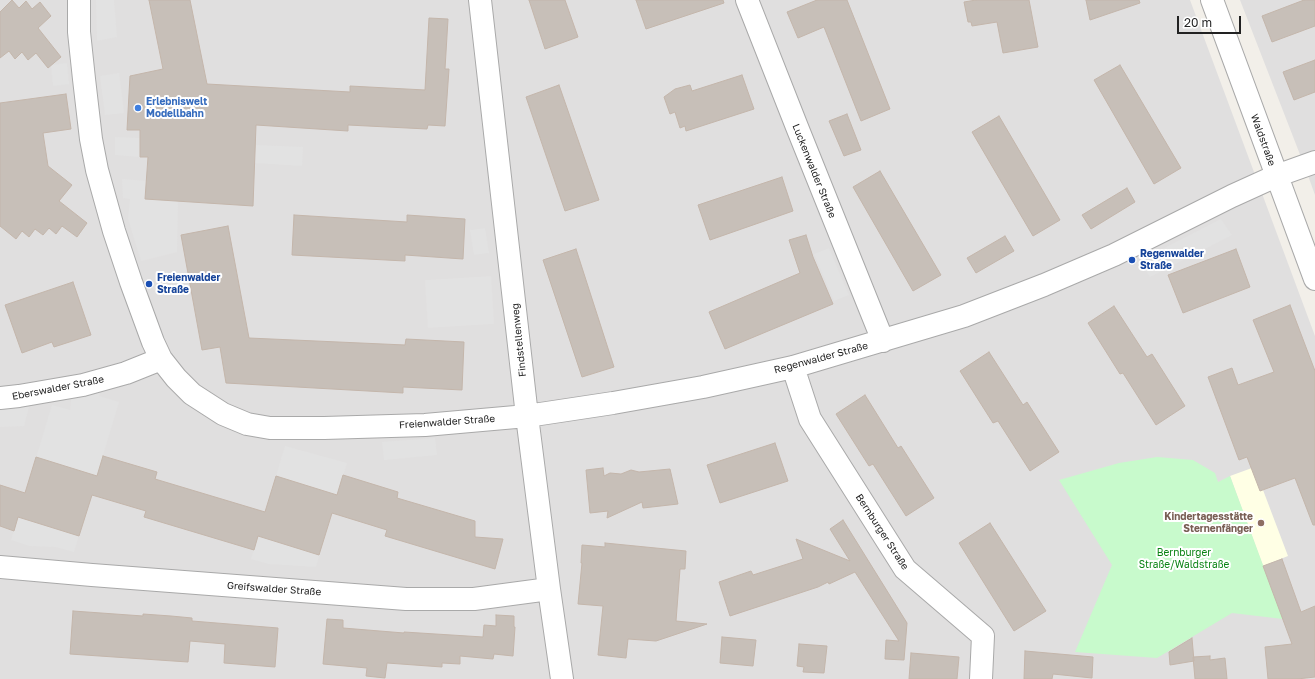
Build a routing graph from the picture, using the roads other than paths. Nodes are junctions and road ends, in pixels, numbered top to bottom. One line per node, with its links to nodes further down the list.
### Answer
1 (79, 0): 9 (street, Freienwalder Straße)
2 (480, 0): 12 (street, Findstellenweg)
3 (747, 0): 8 (street, Luckenwalder Straße)
4 (1212, 0): 6 (street, Waldstraße)
5 (1315, 162): 6 (street, Regenwalder Straße)
6 (1276, 176): 7 (street, Waldstraße); 8 (street, Regenwalder Straße)
7 (1315, 279)
8 (883, 341): 10 (street, Regenwalder Straße)
9 (161, 359): 11 (street, Eberswalder Straße); 12 (street, Freienwalder Straße)
10 (793, 367): 12 (street, Regenwalder Straße); 16 (street, Bernburger Straße)
11 (0, 398)
12 (527, 416): 14 (street, Findstellenweg)
13 (0, 567): 14 (street, Greifswalder Straße)
14 (549, 589): 15 (street, Findstellenweg)
15 (567, 679)
16 (981, 679)

